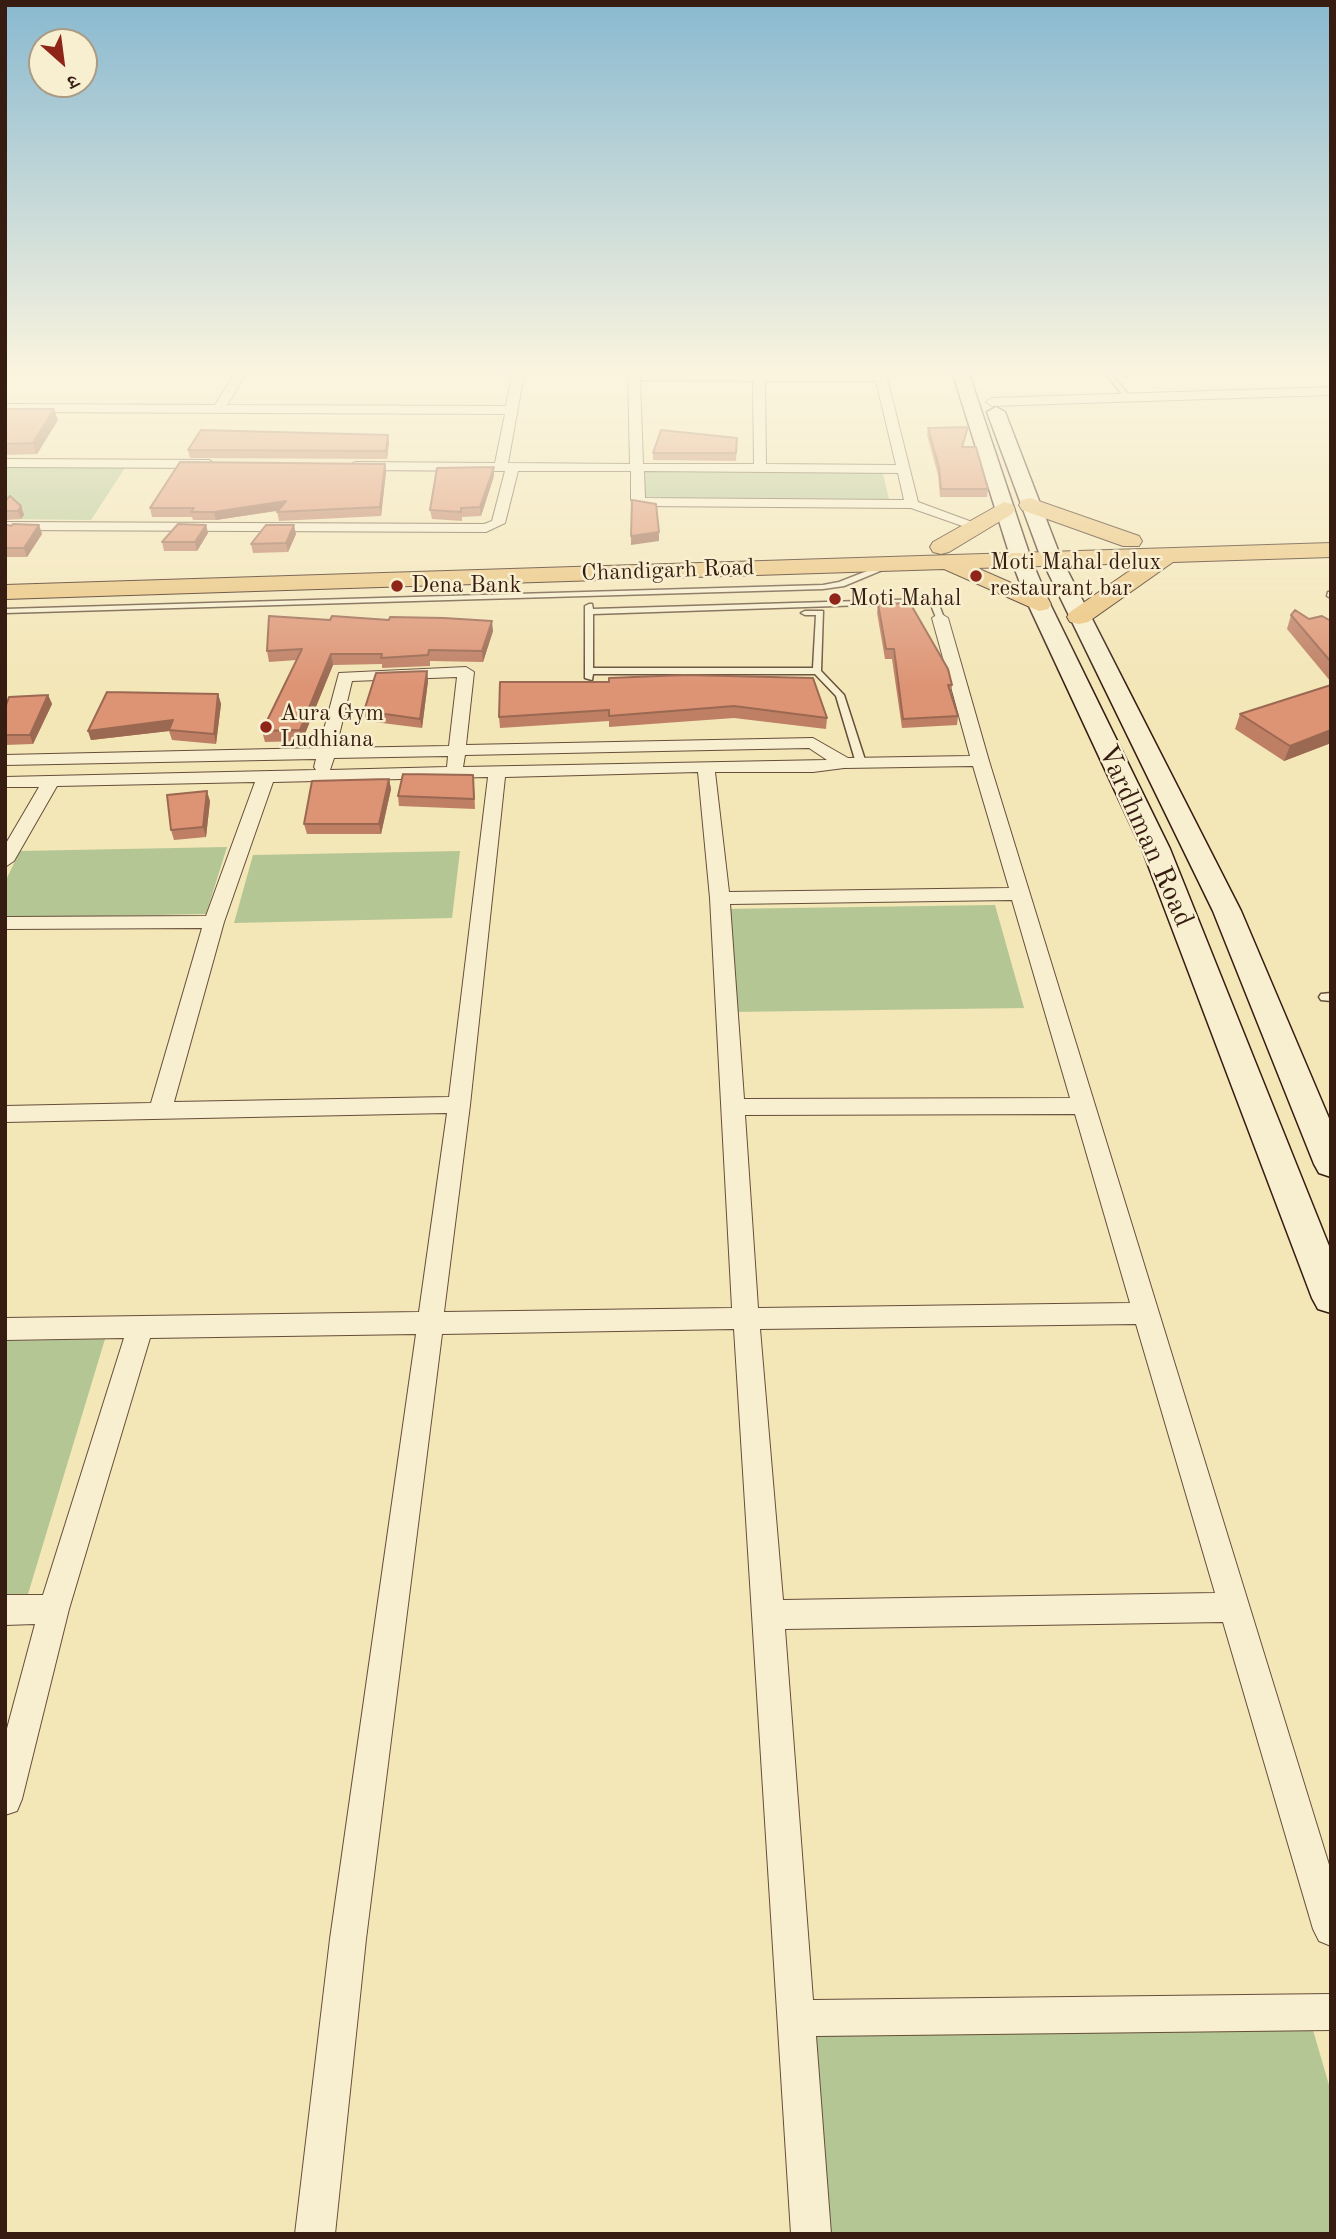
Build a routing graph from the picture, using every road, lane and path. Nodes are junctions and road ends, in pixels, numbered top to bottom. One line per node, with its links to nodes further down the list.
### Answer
1 (504, 478): 8 (street)
2 (637, 478): 6 (street)
3 (905, 478): 6 (street)
4 (1005, 478): 7 (street, Vardhman Road)
5 (1010, 478): 7 (street, Vardhman Road)
6 (912, 504): 9 (street)
7 (1017, 507): 9 (main road); 11 (main road); 13 (street, Vardhman Road); 14 (street, Vardhman Road)
8 (5, 526)
9 (976, 526): 16 (main road)
10 (1331, 536): 11 (main road, Chandigarh Road)
11 (1131, 541): 13 (main road, Chandigarh Road)
12 (1331, 550): 15 (main road, Chandigarh Road)
13 (1049, 551): 14 (main road, Chandigarh Road); 15 (main road, Chandigarh Road); 26 (street, Vardhman Road)
14 (1019, 552): 16 (main road, Chandigarh Road); 22 (street, Vardhman Road)
15 (1168, 554): 26 (main road)
16 (943, 555): 17 (main road, Chandigarh Road); 18 (main road, Chandigarh Road); 22 (main road)
17 (891, 564): 19 (lane); 20 (main road, Chandigarh Road)
18 (5, 575)
19 (798, 588): 21 (lane); 23 (lane)
20 (5, 592)
21 (589, 595): 24 (lane); 25 (lane)
22 (1039, 604): 54 (street, Vardhman Road)
23 (798, 605): 25 (lane); 27 (lane); 29 (lane)
24 (5, 611)
25 (589, 612): 28 (lane)
26 (1079, 617): 53 (street, Vardhman Road)
27 (940, 618): 34 (street)
28 (589, 671): 29 (lane); 30 (lane)
29 (817, 671): 35 (lane)
30 (589, 682)
31 (457, 751): 32 (street); 32 (street); 35 (street); 38 (street)
32 (326, 753): 33 (street); 39 (street)
33 (5, 760)
34 (980, 761): 35 (street); 44 (street)
35 (853, 763): 36 (street)
36 (706, 767): 37 (street); 45 (street)
37 (497, 771): 38 (street); 48 (street)
38 (455, 772): 39 (street)
39 (321, 776): 40 (street)
40 (265, 778): 41 (street); 46 (street)
41 (52, 780): 42 (street); 43 (street)
42 (5, 782)
43 (5, 861)
44 (1019, 894): 45 (street); 49 (street)
45 (720, 898): 50 (street)
46 (214, 922): 47 (street); 51 (street)
47 (5, 923)
48 (459, 1105): 51 (street); 57 (street)
49 (1083, 1106): 50 (street); 55 (street)
50 (734, 1107): 56 (street)
51 (160, 1112): 52 (street)
52 (5, 1114)
53 (1331, 1164)
54 (1331, 1298)
55 (1145, 1313): 56 (street); 60 (street)
56 (746, 1320): 57 (street); 63 (street)
57 (432, 1322): 58 (street); 68 (street)
58 (141, 1326): 59 (street); 61 (street)
59 (5, 1329)
60 (1234, 1607): 63 (street); 65 (street)
61 (54, 1609): 62 (street); 64 (street)
62 (5, 1610)
63 (769, 1615): 67 (street)
64 (5, 1799)
65 (1331, 1929)
66 (1331, 2012): 67 (street)
67 (796, 2018): 69 (street)
68 (315, 2234)
69 (811, 2234)

